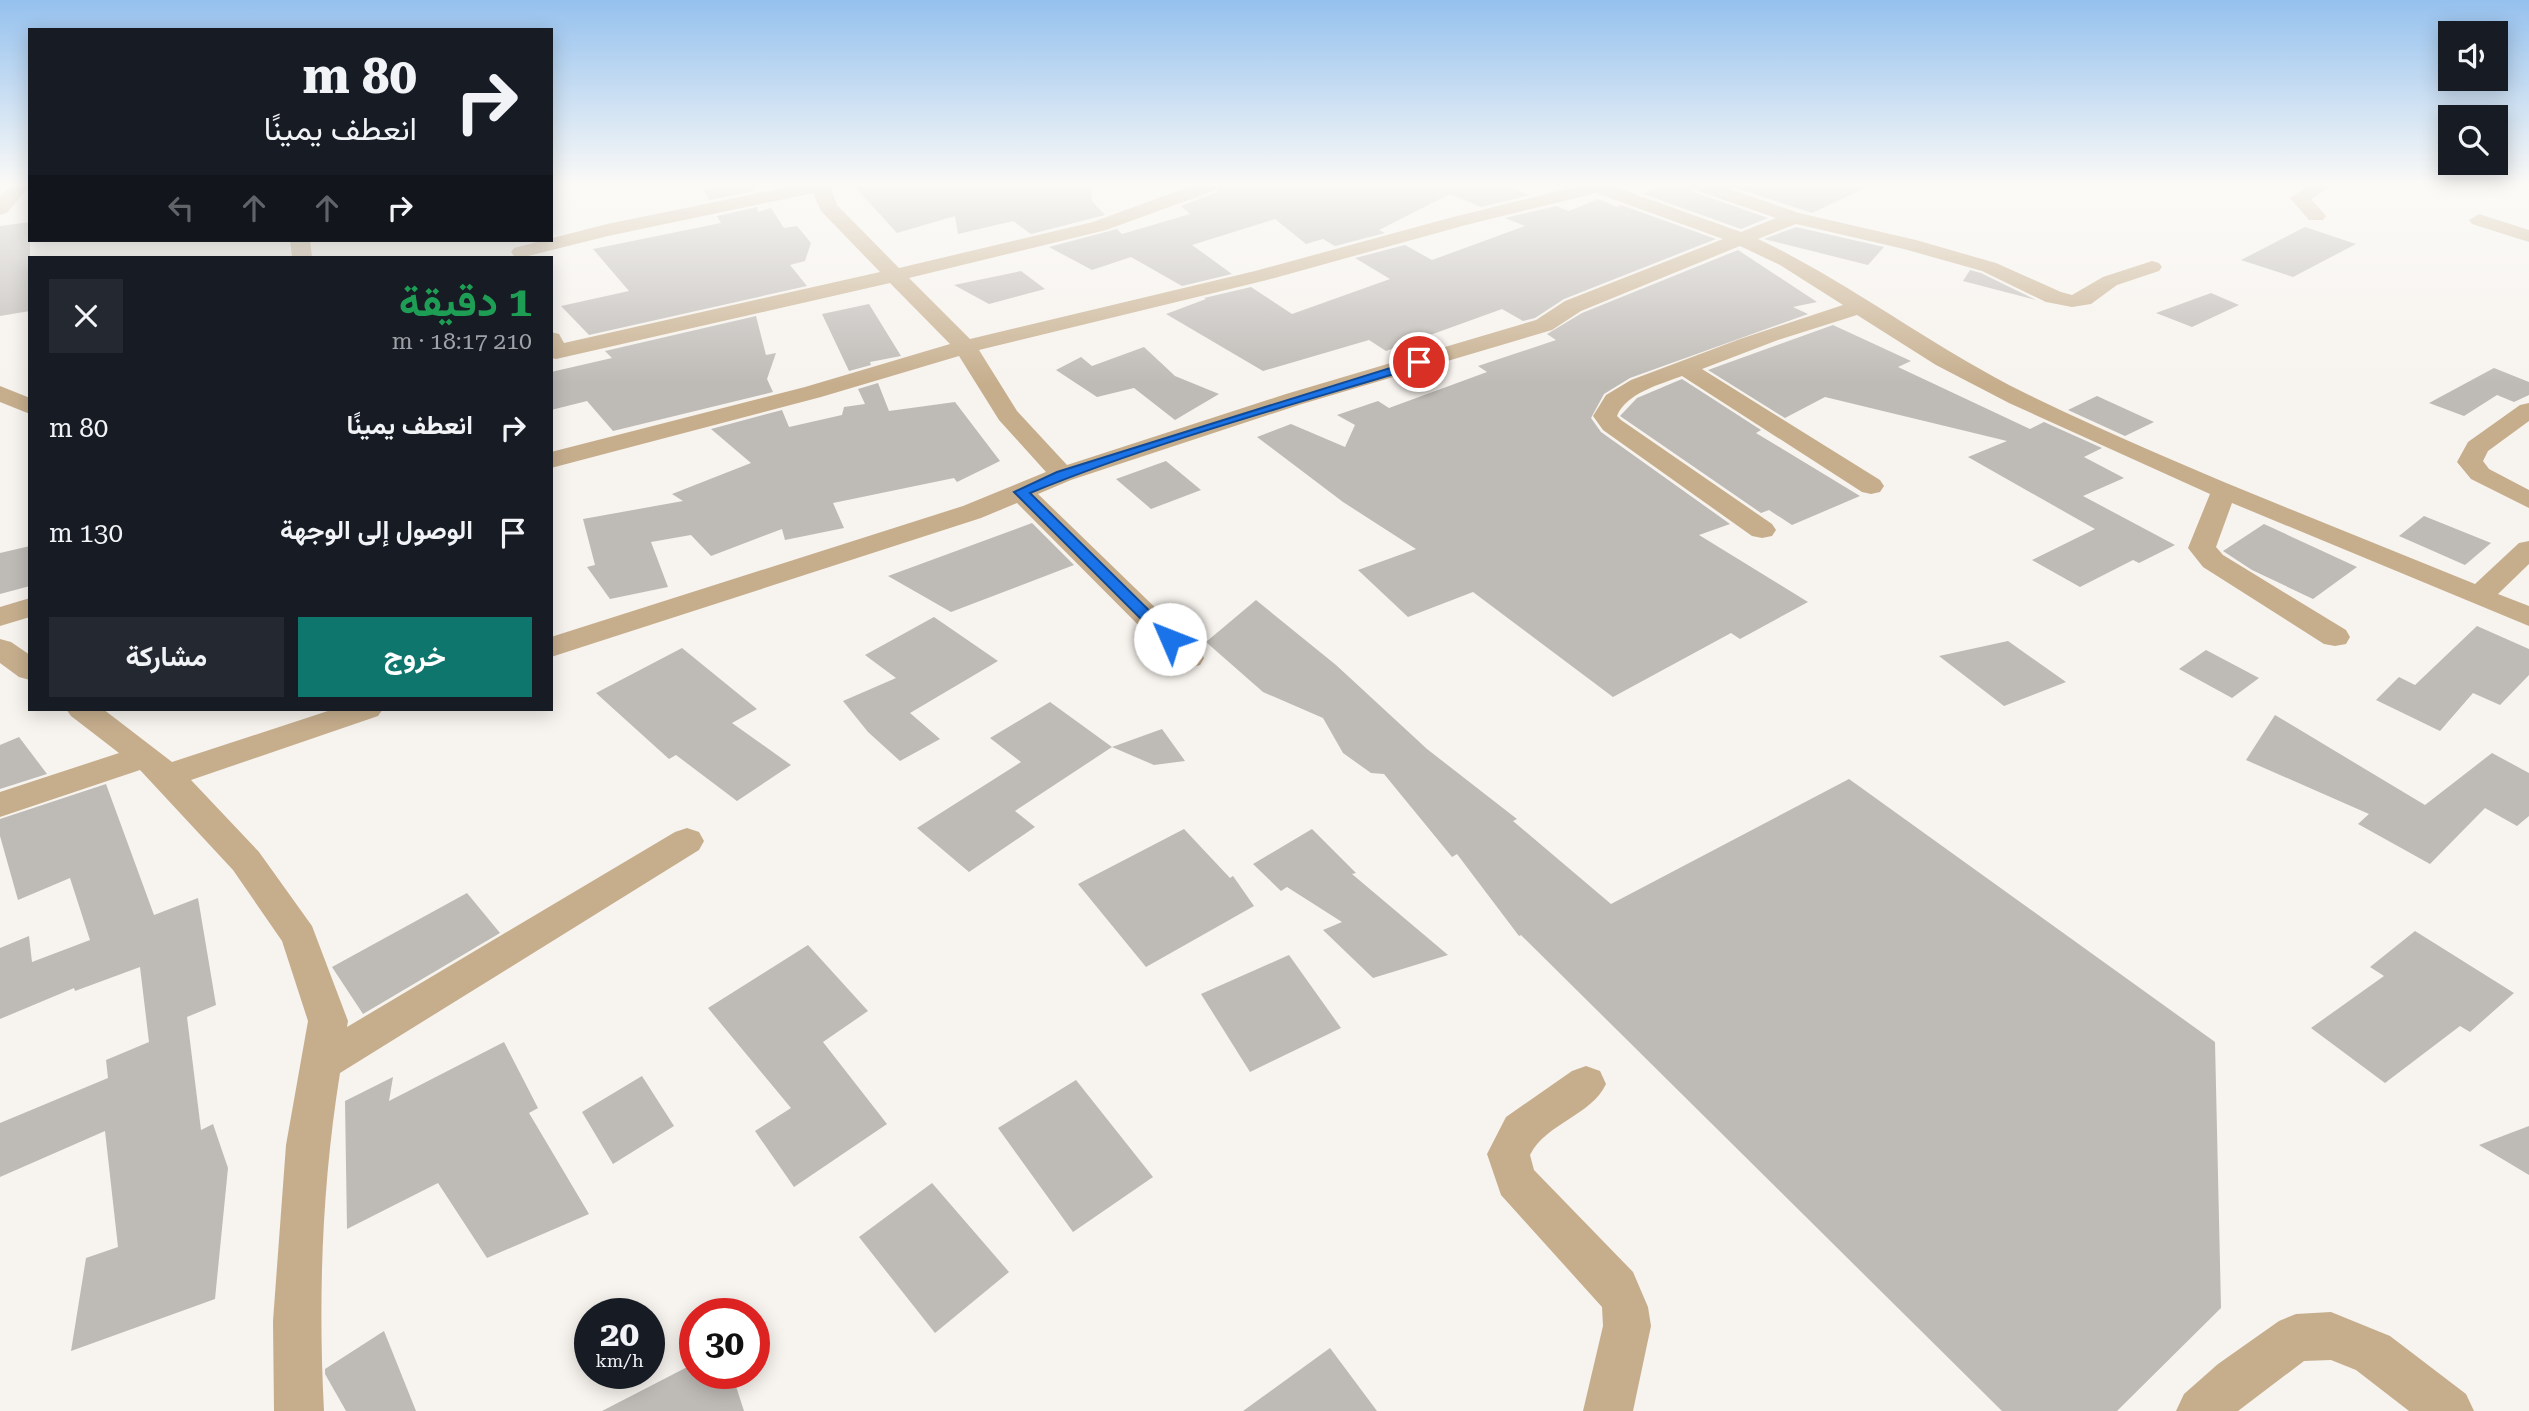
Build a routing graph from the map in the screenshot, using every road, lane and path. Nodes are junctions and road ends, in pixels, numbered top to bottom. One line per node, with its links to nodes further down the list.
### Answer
1 (870, 252): 8 (street)
2 (992, 252): 8 (street)
3 (1348, 252): 10 (street)
4 (1709, 252): 17 (street)
5 (1768, 252): 9 (street)
6 (1937, 252): 7 (street)
7 (2152, 267)
8 (892, 276): 10 (street); 11 (street)
9 (1861, 307): 12 (street); 19 (street)
10 (965, 347): 16 (street); 17 (street)
11 (553, 348)
12 (1685, 368): 18 (street); 22 (street)
13 (0, 393): 14 (street)
14 (28, 406)
15 (2529, 410): 21 (street)
16 (553, 459)
17 (1062, 475): 20 (street)
18 (1871, 486)
19 (2224, 491): 24 (street); 28 (street)
20 (1021, 492): 29 (street); 31 (street)
21 (2529, 500)
22 (1762, 530)
23 (2529, 549): 24 (street)
24 (2480, 595): 27 (street)
25 (28, 608): 26 (street)
26 (0, 617)
27 (2529, 617)
28 (2335, 638)
29 (553, 646)
30 (0, 649): 32 (street)
31 (1189, 657)
32 (28, 669)
33 (85, 711): 35 (street)
34 (360, 711): 35 (street)
35 (156, 766): 36 (street); 38 (street)
36 (0, 805)
37 (687, 841): 38 (street)
38 (321, 1063): 40 (street)
39 (1586, 1084): 41 (street)
40 (299, 1411)
41 (1608, 1411)
42 (2201, 1411): 43 (street)
43 (2449, 1411)

